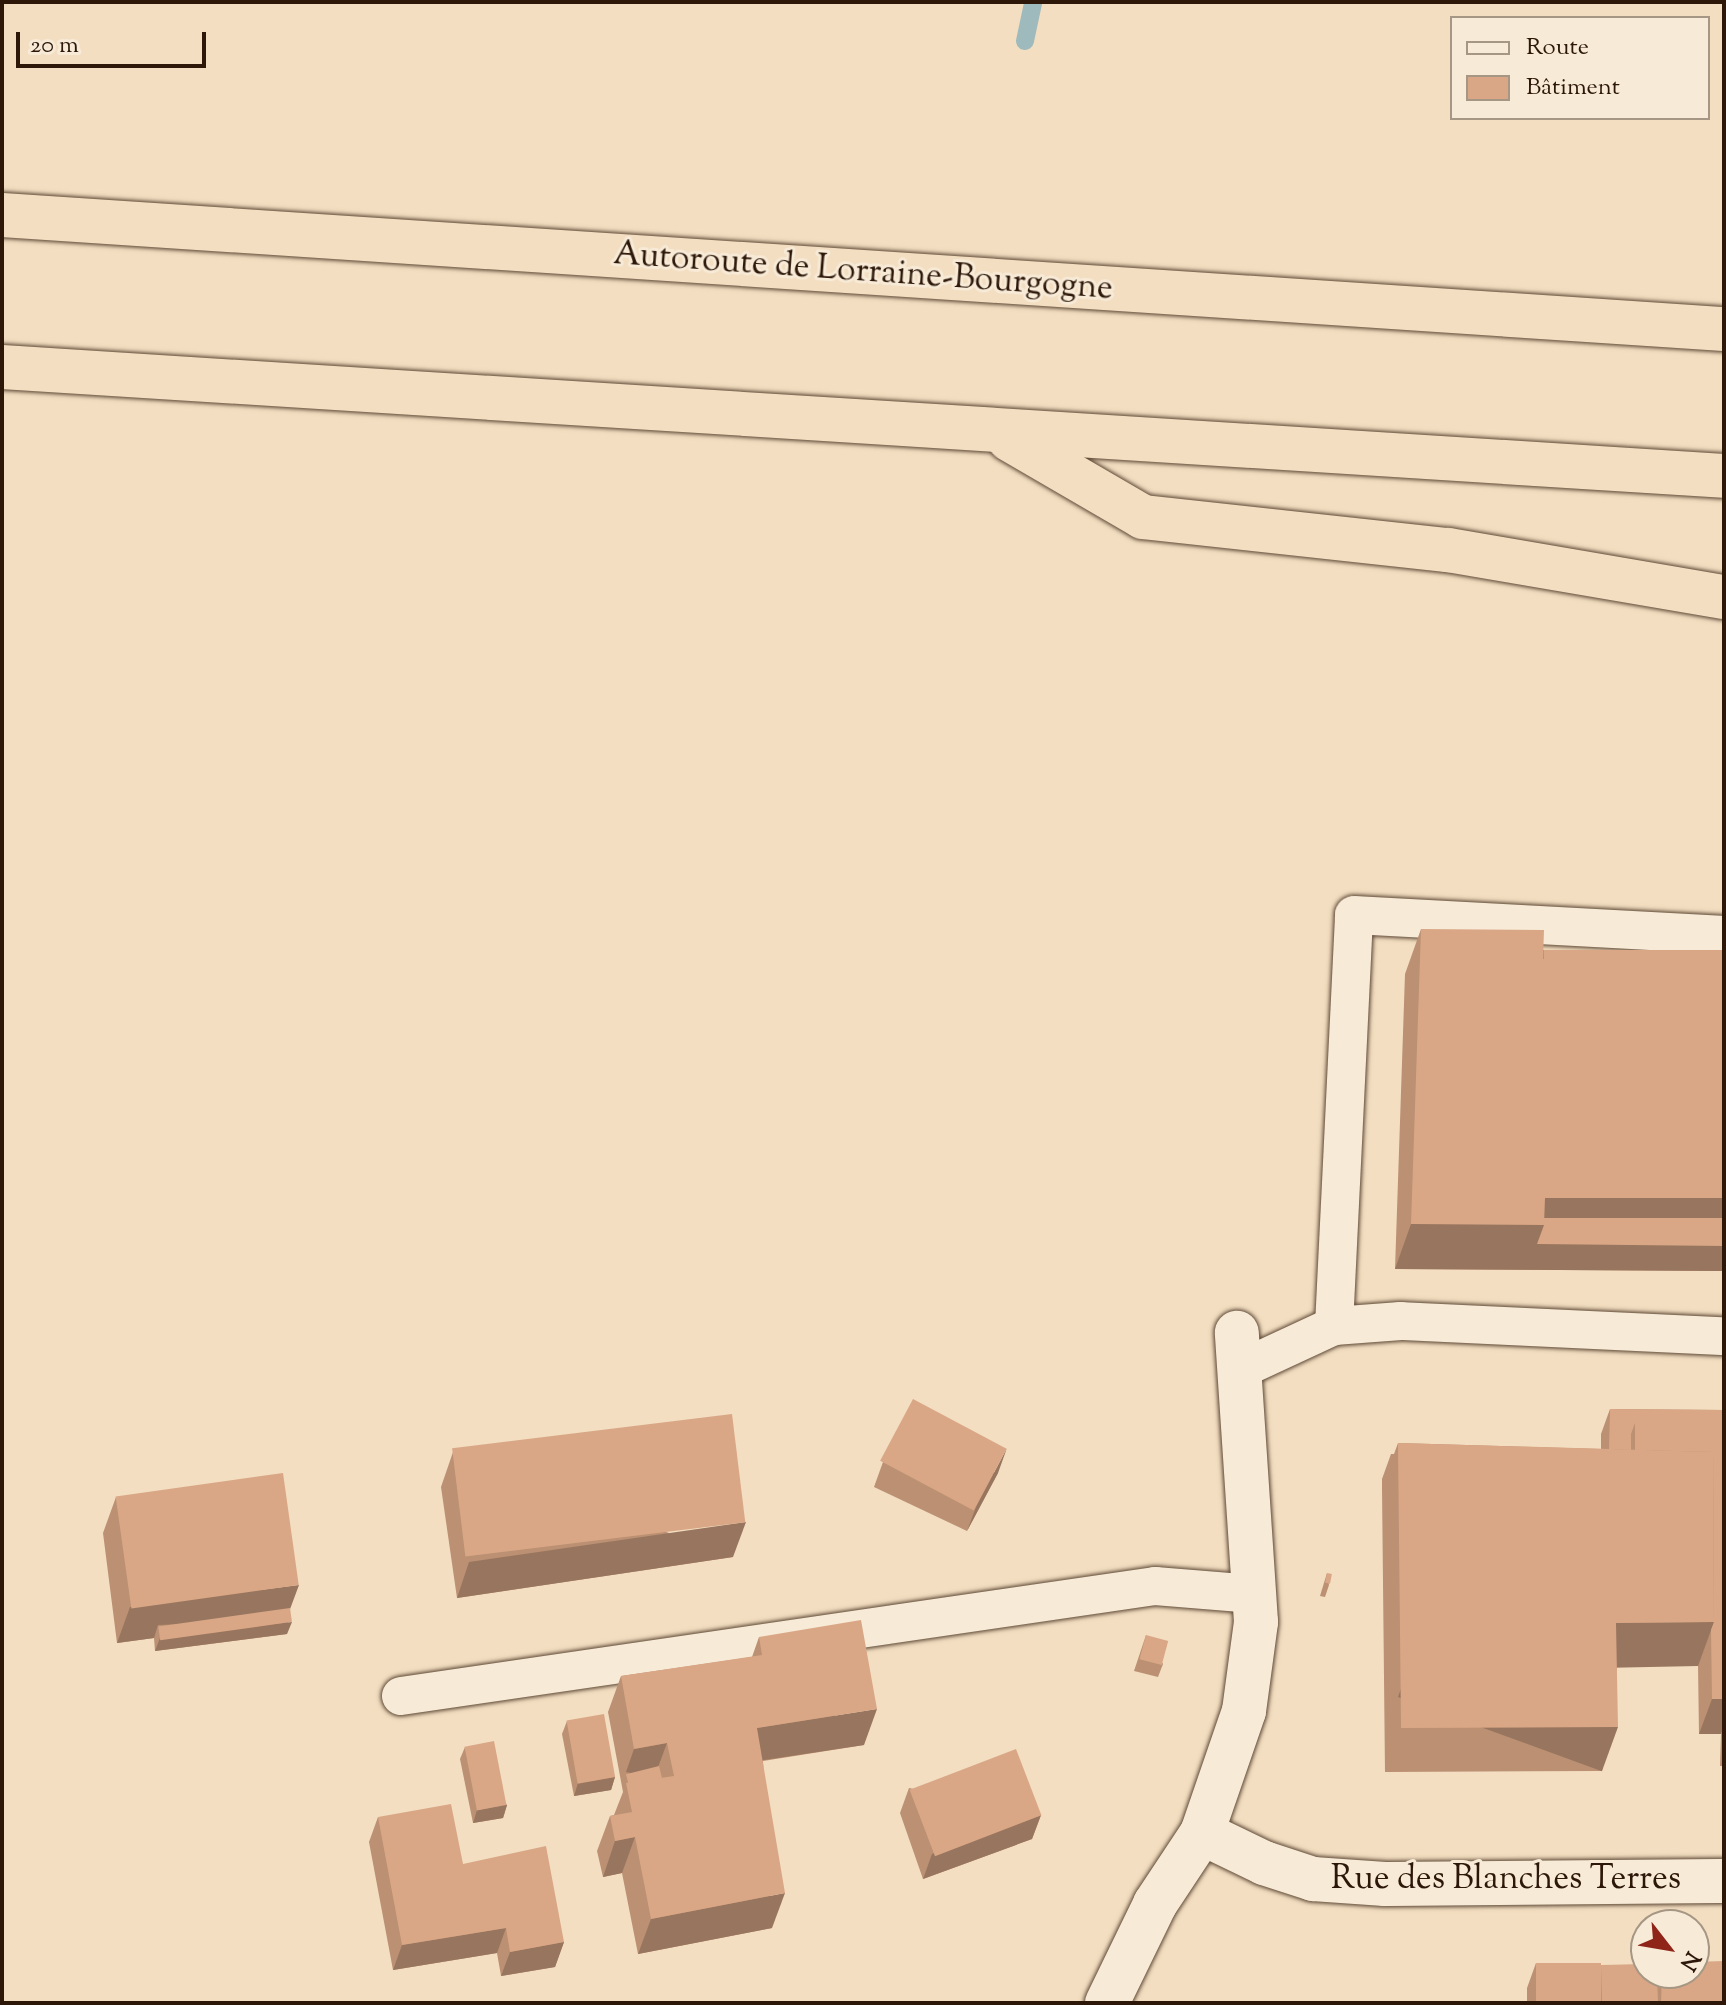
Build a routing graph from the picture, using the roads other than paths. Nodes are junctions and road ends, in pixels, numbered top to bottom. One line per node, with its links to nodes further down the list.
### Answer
1 (2, 215): 2 (highway, Autoroute de Lorraine-Bourgogne)
2 (1724, 329)
3 (2, 367): 4 (highway)
4 (1000, 434): 5 (highway); 6 (highway)
5 (1724, 476)
6 (1724, 597)
7 (1724, 935): 8 (lane)
8 (1334, 1326): 9 (lane); 10 (lane)
9 (1724, 1336)
10 (1238, 1351): 11 (street)
11 (1254, 1594): 12 (lane); 13 (street)
12 (401, 1696)
13 (1202, 1833): 14 (street, Rue des Blanches Terres); 15 (street)
14 (1724, 1881)
15 (1107, 2003)

